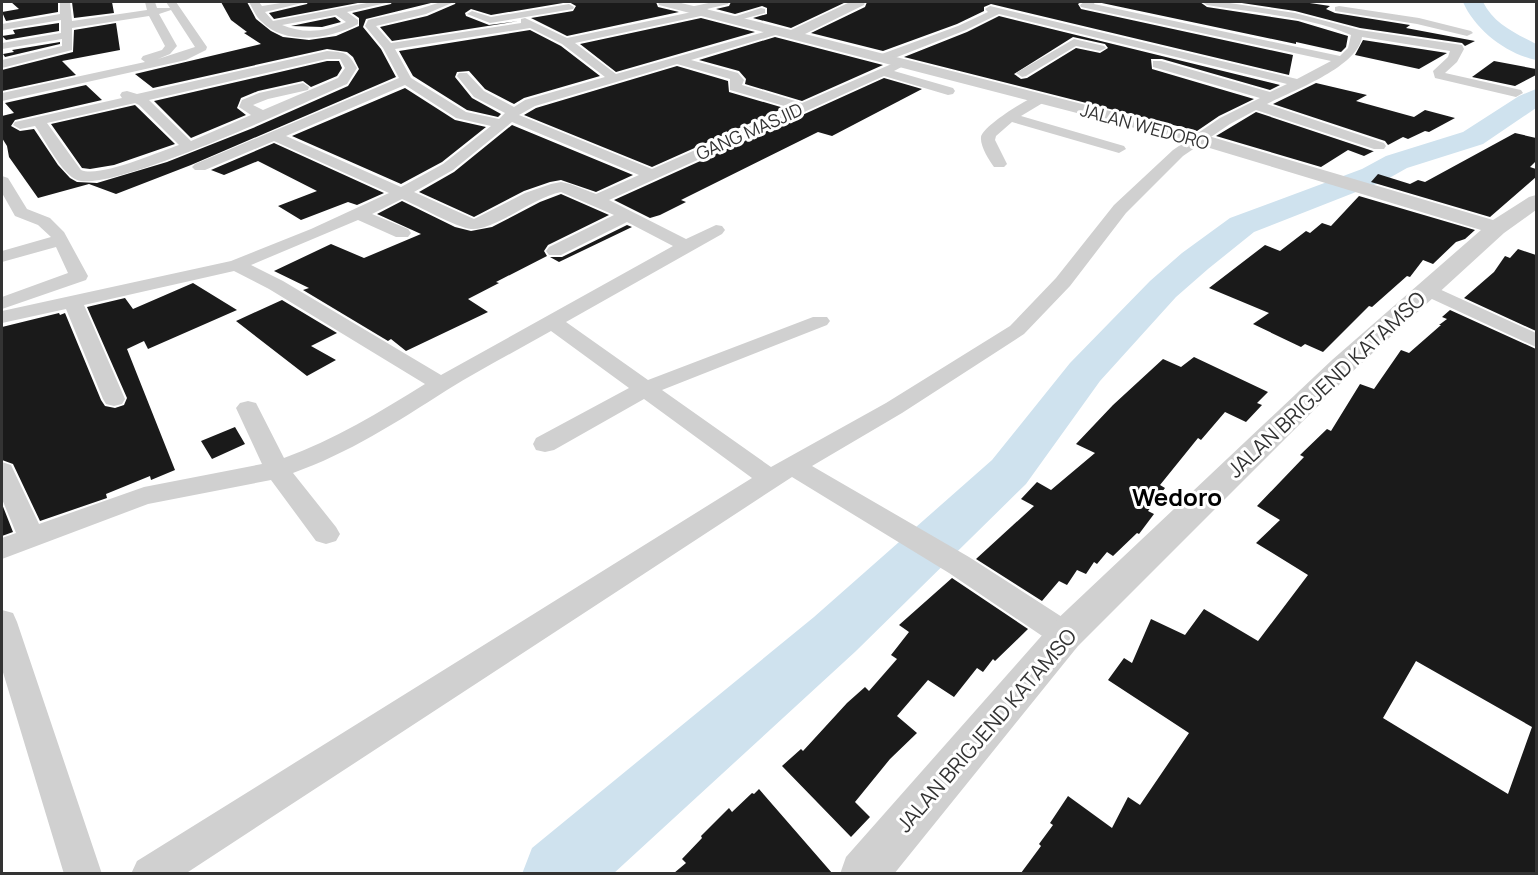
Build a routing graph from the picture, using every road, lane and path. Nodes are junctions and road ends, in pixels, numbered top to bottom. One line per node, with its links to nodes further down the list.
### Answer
1 (65, 2): 22 (street)
2 (301, 2): 11 (street)
3 (390, 2): 18 (street)
4 (450, 2): 32 (street)
5 (664, 2): 17 (street, JALAN WEDORO)
6 (724, 2): 17 (street)
7 (859, 2): 26 (street)
8 (1090, 2): 36 (street)
9 (1216, 2): 21 (street)
10 (173, 6): 14 (street); 41 (street)
11 (256, 6): 23 (street)
12 (1305, 6): 21 (street)
13 (574, 7): 19 (street)
14 (151, 8): 22 (street); 42 (street)
15 (1339, 9): 20 (street)
16 (761, 10): 24 (street)
17 (700, 11): 24 (street, JALAN WEDORO); 29 (street)
18 (342, 13): 23 (street); 23 (street)
19 (472, 14)
20 (1372, 15): 27 (street); 28 (street)
21 (1295, 16): 28 (street)
22 (67, 24): 25 (street); 31 (street); 38 (street)
23 (271, 24)
24 (730, 25): 26 (street, JALAN WEDORO)
25 (2, 27)
26 (785, 33): 37 (street); 39 (street, JALAN WEDORO)
27 (1467, 33)
28 (1353, 37): 30 (street); 36 (street)
29 (566, 42): 32 (street); 46 (street)
30 (1414, 42): 34 (street); 52 (street)
31 (2, 46)
32 (388, 47): 47 (street)
33 (1123, 54): 44 (street)
34 (1403, 56)
35 (1141, 60): 54 (street)
36 (1342, 60): 43 (street)
37 (680, 61): 46 (street); 58 (street)
38 (2, 64)
39 (883, 65): 49 (street, GANG MASJID); 50 (street); 56 (street, JALAN WEDORO); 58 (street, GANG MASJID)
40 (1298, 68): 43 (street)
41 (122, 71): 42 (street); 55 (street)
42 (103, 73): 51 (street); 53 (street); 55 (street)
43 (1318, 73): 49 (street)
44 (1022, 74)
45 (463, 76): 60 (street)
46 (615, 79): 60 (street)
47 (406, 80): 60 (street); 64 (street)
48 (343, 81): 55 (street); 59 (street); 59 (street)
49 (1299, 83): 54 (street)
50 (948, 91)
51 (2, 92)
52 (1516, 93)
53 (2, 97)
54 (1272, 97): 57 (street)
55 (141, 98): 62 (street); 67 (street)
56 (1041, 98): 61 (street); 65 (street, JALAN WEDORO)
57 (1255, 105): 65 (street); 66 (street)
58 (801, 107): 71 (street, GANG MASJID)
59 (263, 116): 67 (street)
60 (509, 117): 71 (street); 73 (street)
61 (1010, 117): 68 (street); 69 (street)
62 (39, 121): 63 (street); 67 (street)
63 (20, 125)
64 (272, 135): 70 (street); 73 (street)
65 (1199, 139): 80 (street, JALAN WEDORO); 100 (street)
66 (1379, 146)
67 (189, 147)
68 (1119, 149)
69 (999, 164)
70 (200, 167)
71 (651, 174): 74 (street, GANG MASJID)
72 (2, 184): 76 (street)
73 (403, 192): 74 (street); 77 (street)
74 (596, 200): 78 (street)
75 (1535, 203): 80 (street, JALAN BRIGJEND KATAMSO)
76 (27, 213): 79 (street); 83 (street)
77 (358, 214): 82 (street); 87 (street)
78 (625, 216): 84 (street); 85 (street)
79 (2, 220)
80 (1496, 228): 88 (street, JALAN BRIGJEND KATAMSO)
81 (716, 230): 84 (street)
82 (402, 233)
83 (61, 240): 86 (street); 90 (street)
84 (686, 246): 93 (street)
85 (555, 251)
86 (2, 257)
87 (236, 265): 89 (street); 95 (street)
88 (1426, 289): 94 (street); 108 (street, JALAN BRIGJEND KATAMSO)
89 (73, 301): 91 (street); 97 (street)
90 (2, 303)
91 (2, 317)
92 (820, 321): 96 (street)
93 (552, 322): 95 (street); 96 (street)
94 (1536, 341)
95 (441, 384): 101 (street)
96 (643, 390): 99 (street); 103 (street)
97 (114, 399)
98 (248, 408): 101 (street)
99 (545, 444)
100 (794, 466): 103 (street); 108 (street)
101 (277, 470): 104 (street); 105 (street)
102 (2, 471): 105 (street)
103 (770, 479): 110 (street)
104 (326, 534)
105 (31, 536): 106 (street)
106 (2, 549)
107 (2, 622): 109 (street)
108 (1065, 635): 111 (street, JALAN BRIGJEND KATAMSO)
109 (83, 873)
110 (150, 873)
111 (864, 873)

